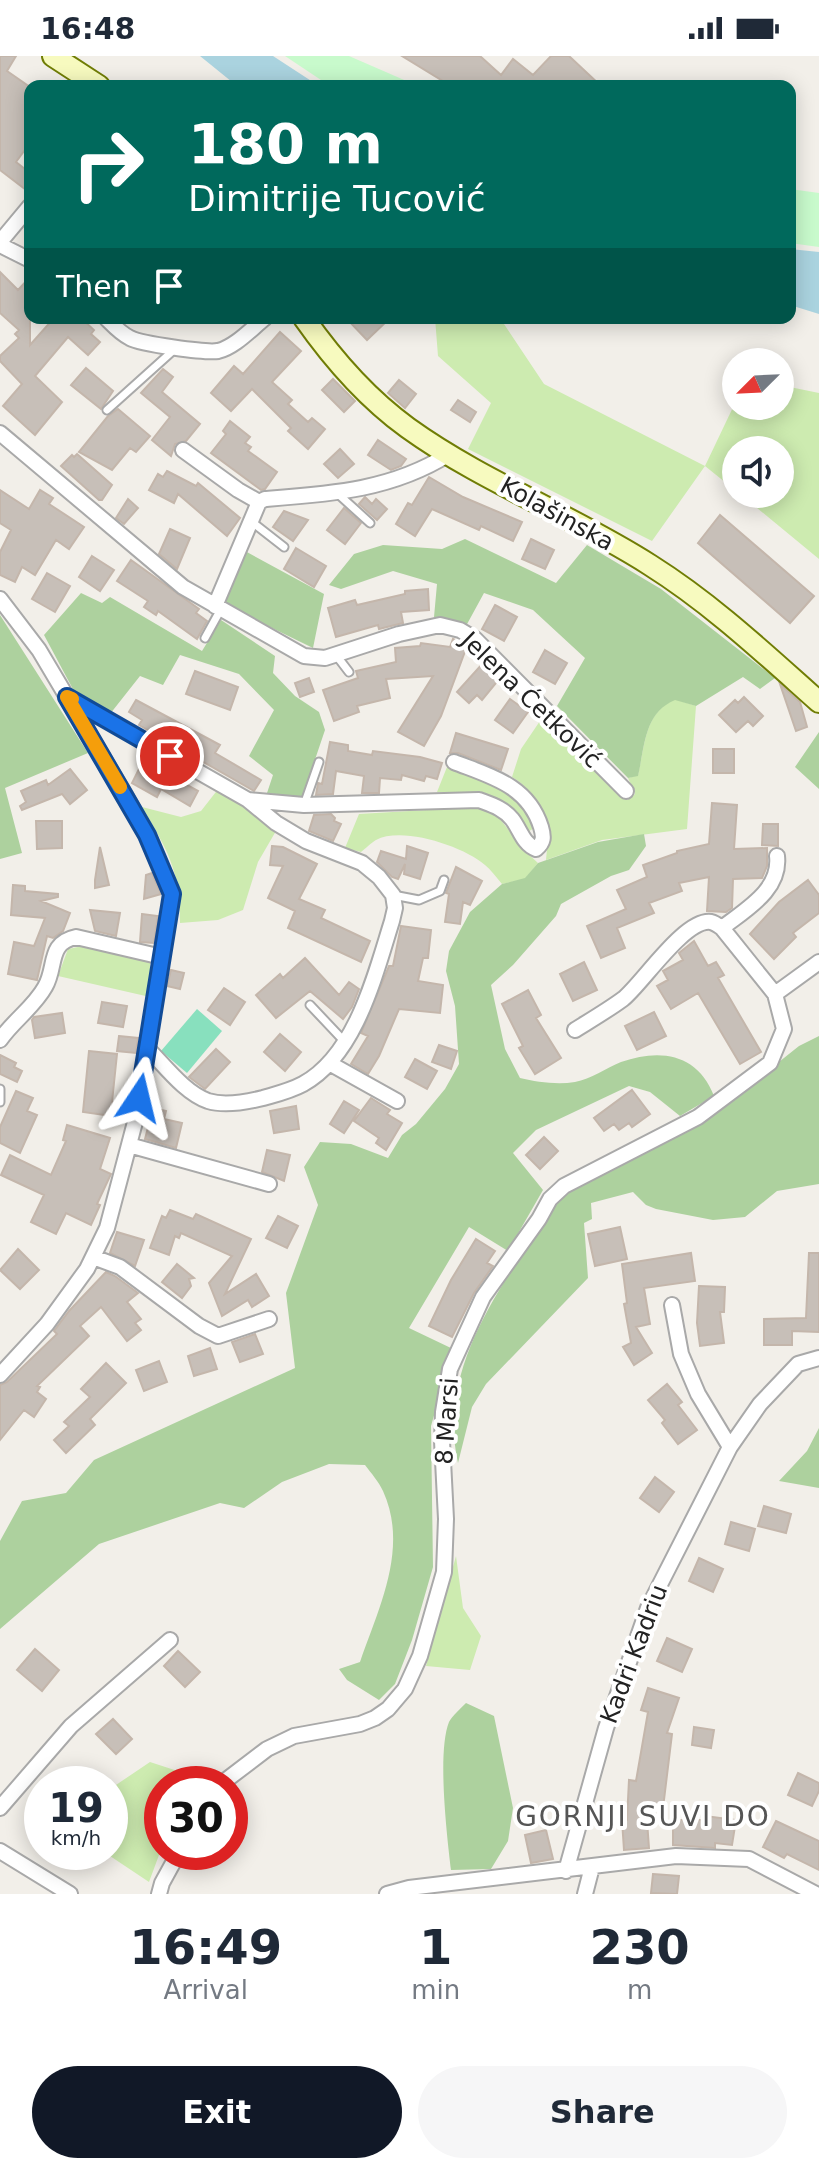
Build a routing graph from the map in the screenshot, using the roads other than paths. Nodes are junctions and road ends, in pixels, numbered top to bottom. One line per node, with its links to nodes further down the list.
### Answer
1 (53, 56): 2 (main road)
2 (90, 80)
3 (24, 213): 4 (street)
4 (0, 243): 5 (street)
5 (24, 257)
6 (112, 324): 9 (street)
7 (257, 324): 9 (street)
8 (309, 324): 13 (main road, Kolašinska)
9 (177, 347): 10 (lane)
10 (107, 410)
11 (0, 433): 20 (street, Jelena Ćetković)
12 (183, 450): 15 (street)
13 (449, 454): 14 (street); 25 (main road, Kolašinska)
14 (337, 493): 15 (street); 17 (lane)
15 (259, 502): 16 (street)
16 (250, 520): 18 (lane); 20 (street)
17 (370, 523)
18 (284, 547)
19 (0, 599): 24 (street)
20 (218, 607): 21 (lane); 22 (street, Jelena Ćetković)
21 (205, 638)
22 (336, 655): 23 (lane); 28 (street, Jelena Ćetković)
23 (349, 672)
24 (67, 697): 29 (street); 35 (street)
25 (819, 702)
26 (319, 762): 30 (lane)
27 (454, 762): 30 (street)
28 (626, 791)
29 (248, 800): 30 (street); 33 (street)
30 (304, 805)
31 (777, 856): 34 (street)
32 (444, 880): 33 (lane)
33 (393, 895): 41 (street)
34 (722, 928): 37 (street, 8 Marsi); 39 (street)
35 (162, 957): 40 (street); 42 (street)
36 (819, 962): 37 (street)
37 (775, 994): 56 (street, 8 Marsi)
38 (310, 1005): 41 (lane)
39 (575, 1030)
40 (0, 1040)
41 (344, 1041): 43 (street)
42 (148, 1049): 43 (street); 47 (street)
43 (329, 1063): 45 (street)
44 (0, 1089): 46 (lane)
45 (397, 1101)
46 (0, 1102)
47 (129, 1145): 48 (street); 49 (street)
48 (269, 1184)
49 (93, 1257): 51 (street); 53 (street)
50 (672, 1305): 54 (street)
51 (269, 1319)
52 (819, 1358): 54 (street, Kadri Kadriu)
53 (0, 1375)
54 (730, 1447): 61 (street, Kadri Kadriu)
55 (170, 1640): 57 (street)
56 (245, 1766)
57 (0, 1808)
58 (0, 1851): 62 (street)
59 (592, 1867): 61 (street); 65 (street); 66 (street)
60 (169, 1870): 63 (street)
61 (566, 1871): 64 (street)
62 (70, 1894)
63 (159, 1894)
64 (387, 1894)
65 (585, 1894)
66 (816, 1894)

